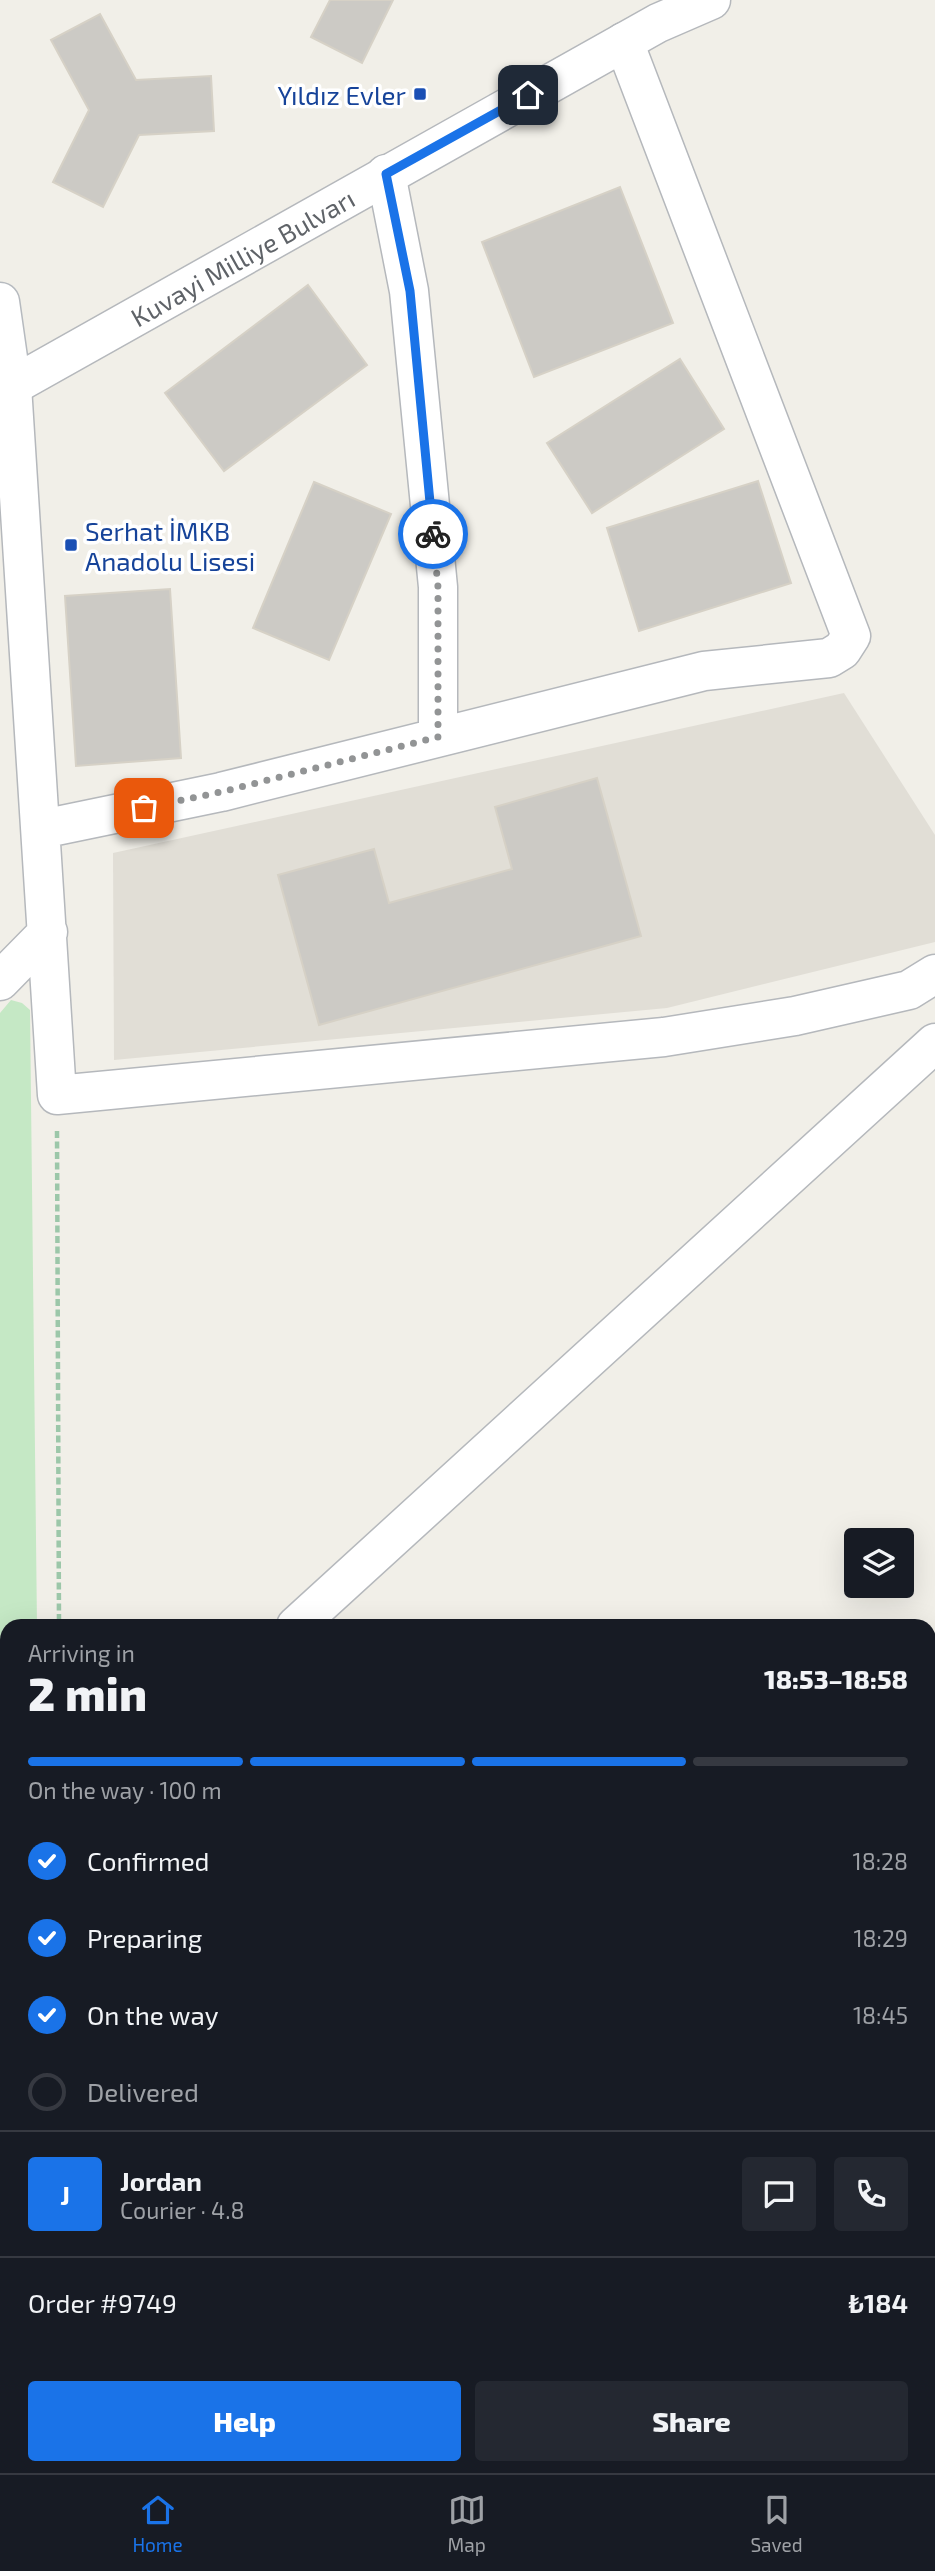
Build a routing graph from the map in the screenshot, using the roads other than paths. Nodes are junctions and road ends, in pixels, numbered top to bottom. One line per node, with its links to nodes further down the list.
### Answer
1 (711, 0): 2 (street, Kuvayi Milliye Bulvarı)
2 (656, 11): 3 (street, Kuvayi Milliye Bulvarı)
3 (624, 42): 4 (street, Kuvayi Milliye Bulvarı); 7 (street)
4 (386, 174): 6 (street, Kuvayi Milliye Bulvarı); 7 (street)
5 (0, 302): 6 (street)
6 (6, 393): 8 (street)
7 (438, 737): 8 (street)
8 (41, 829): 9 (street)
9 (47, 932): 10 (street); 11 (street)
10 (935, 974)
11 (0, 981)
12 (935, 1043): 13 (street)
13 (304, 1619)

